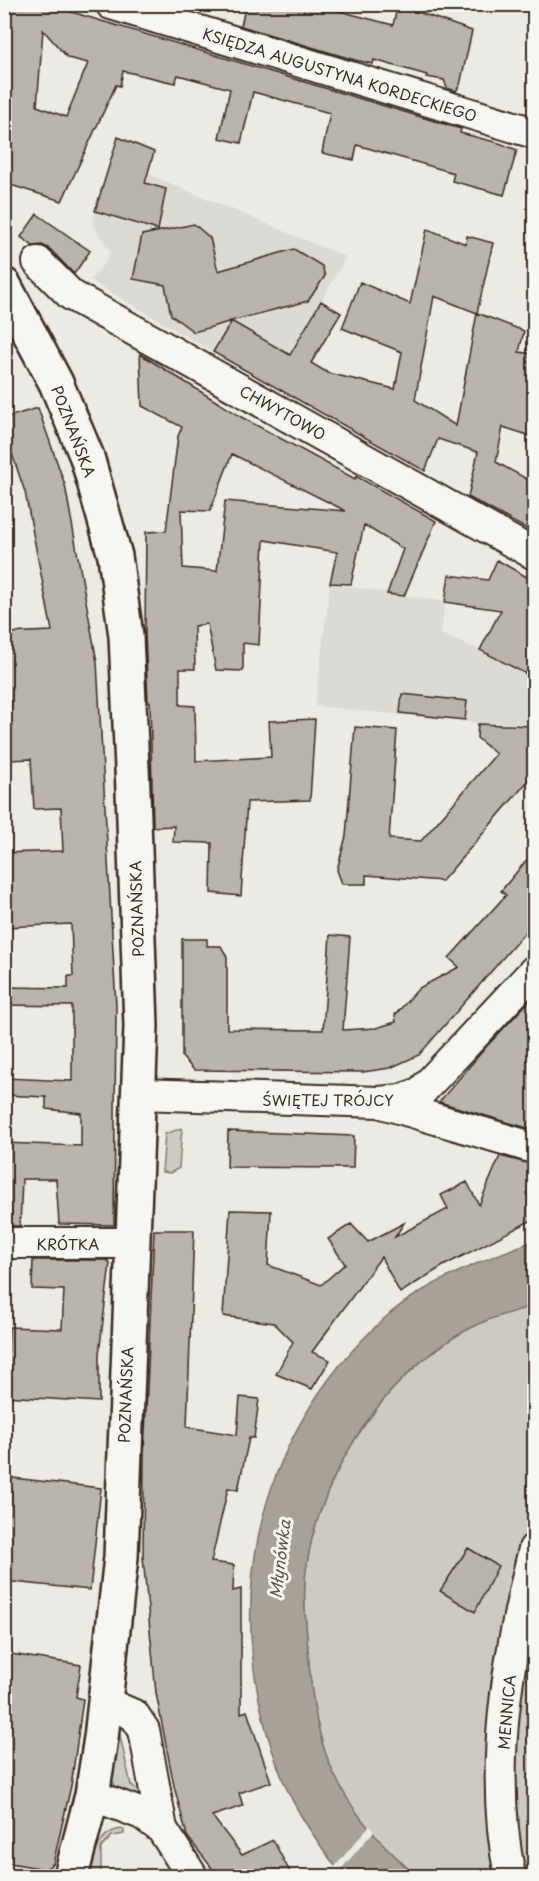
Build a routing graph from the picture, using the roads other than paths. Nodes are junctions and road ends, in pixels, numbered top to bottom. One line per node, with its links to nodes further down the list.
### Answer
1 (111, 4): 2 (street, KSIĘDZA AUGUSTYNA KORDECKIEGO)
2 (534, 133)
3 (38, 262): 5 (street, CHWYTOWO)
4 (4, 285): 7 (main road, POZNAŃSKA)
5 (534, 554)
6 (534, 971): 8 (street, ŚWIĘTEJ TRÓJCY)
7 (139, 1094): 8 (street, ŚWIĘTEJ TRÓJCY); 11 (main road, POZNAŃSKA)
8 (379, 1102): 9 (street)
9 (534, 1148)
10 (4, 1243): 11 (street, KRÓTKA)
11 (132, 1243): 13 (main road, POZNAŃSKA)
12 (534, 1549): 18 (street, MENNICA)
13 (106, 1703): 14 (main road, POZNAŃSKA); 15 (street)
14 (92, 1794): 15 (street); 16 (main road, POZNAŃSKA)
15 (162, 1830): 17 (street)
16 (71, 1876)
17 (192, 1876)
18 (510, 1876)

